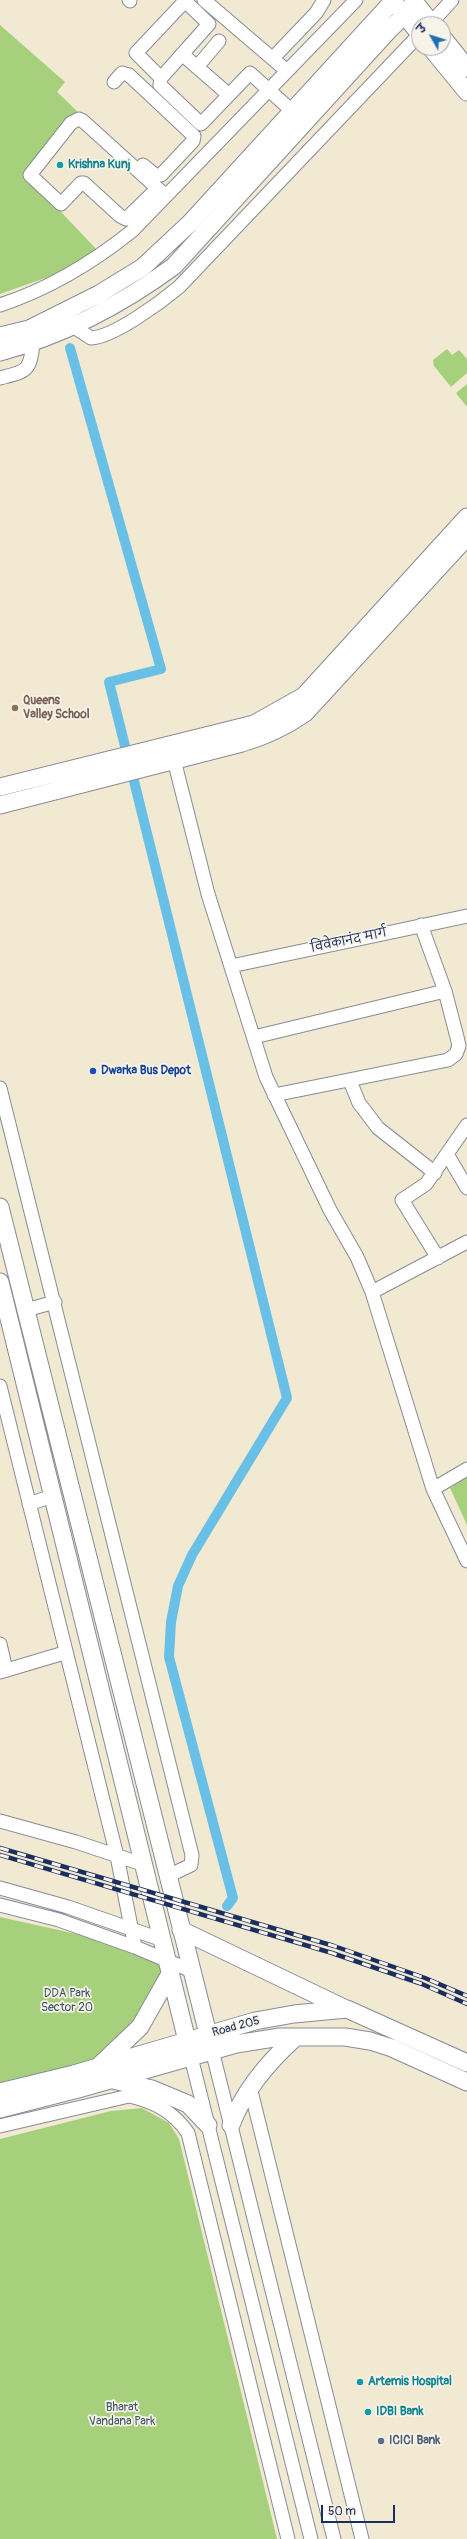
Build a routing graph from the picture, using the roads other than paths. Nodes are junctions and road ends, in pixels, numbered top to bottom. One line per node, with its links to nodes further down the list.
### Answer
1 (204, 0): 14 (street)
2 (324, 0): 14 (street)
3 (356, 0): 17 (street)
4 (393, 0): 6 (main road); 23 (main road)
5 (452, 0): 8 (street)
6 (411, 6): 7 (main road); 28 (main road)
7 (418, 16)
8 (437, 16)
9 (219, 41): 15 (street)
10 (411, 44): 28 (street)
11 (451, 48): 16 (main road)
12 (182, 54): 15 (street); 18 (street); 18 (street)
13 (438, 56): 21 (main road)
14 (273, 58): 17 (street)
15 (197, 67): 22 (street)
16 (467, 68)
17 (287, 71): 20 (street)
18 (160, 78): 22 (street)
19 (114, 82): 25 (street)
20 (269, 90): 22 (street); 23 (street); 26 (street)
21 (467, 92)
22 (228, 95)
23 (292, 111): 29 (main road)
24 (106, 131): 25 (street)
25 (162, 175): 26 (street)
26 (166, 191): 26 (street); 27 (street)
27 (0, 305)
28 (74, 327): 30 (main road)
29 (0, 336)
30 (33, 343): 31 (main road); 32 (street)
31 (0, 352)
32 (0, 378)
33 (467, 517): 35 (main road)
34 (467, 537): 35 (main road)
35 (172, 752): 36 (main road); 37 (main road); 40 (street)
36 (0, 787)
37 (0, 805)
38 (467, 916): 39 (street, विवेकानंद मार्ग)
39 (421, 925): 40 (street, विवेकानंद मार्ग); 41 (street)
40 (231, 966): 42 (street)
41 (445, 992): 42 (street); 43 (street)
42 (254, 1037): 46 (street)
43 (463, 1048): 44 (street)
44 (350, 1081): 46 (street); 49 (street)
45 (0, 1088): 56 (street)
46 (274, 1095): 55 (street)
47 (467, 1125): 48 (street)
48 (447, 1154): 49 (street); 50 (street)
49 (435, 1173): 53 (street)
50 (467, 1188)
51 (0, 1207): 57 (main road)
52 (467, 1242): 53 (street)
53 (438, 1258): 55 (street)
54 (0, 1282): 61 (main road)
55 (372, 1292): 60 (street)
56 (55, 1302): 57 (street); 70 (street)
57 (26, 1310): 70 (main road)
58 (0, 1386): 62 (street)
59 (467, 1469): 60 (street)
60 (433, 1489): 63 (street)
61 (52, 1496): 62 (street); 69 (main road)
62 (29, 1504): 65 (street)
63 (467, 1561)
64 (0, 1644): 66 (street)
65 (64, 1653): 66 (street); 68 (street)
66 (3, 1671)
67 (0, 1821): 68 (street)
68 (116, 1856): 69 (street); 73 (street)
69 (142, 1864): 75 (main road)
70 (168, 1876): 74 (main road)
71 (0, 1888): 73 (street)
72 (0, 1905): 76 (street)
73 (133, 1930): 75 (street); 76 (street)
74 (182, 1930): 78 (main road); 79 (main road)
75 (160, 1940): 77 (main road)
76 (135, 1947): 77 (street)
77 (169, 1968): 78 (street); 82 (main road); 84 (main road)
78 (192, 1971): 81 (main road)
79 (347, 2009): 81 (main road, Road 205); 83 (main road, Road 205)
80 (296, 2037): 81 (main road, Road 205); 86 (main road, Road 205); 87 (main road)
81 (210, 2042): 82 (main road, Road 205); 91 (street)
82 (189, 2049): 84 (main road, Road 205); 85 (main road, Road 205); 90 (street)
83 (467, 2063)
84 (98, 2067): 88 (main road, Road 205)
85 (111, 2080): 89 (main road, Road 205); 90 (main road)
86 (467, 2082)
87 (250, 2087): 91 (main road); 96 (street)
88 (0, 2092)
89 (0, 2109)
90 (208, 2125): 94 (street)
91 (231, 2125): 95 (street)
92 (0, 2126): 93 (street)
93 (288, 2539)
94 (311, 2539)
95 (334, 2539)
96 (362, 2539)

